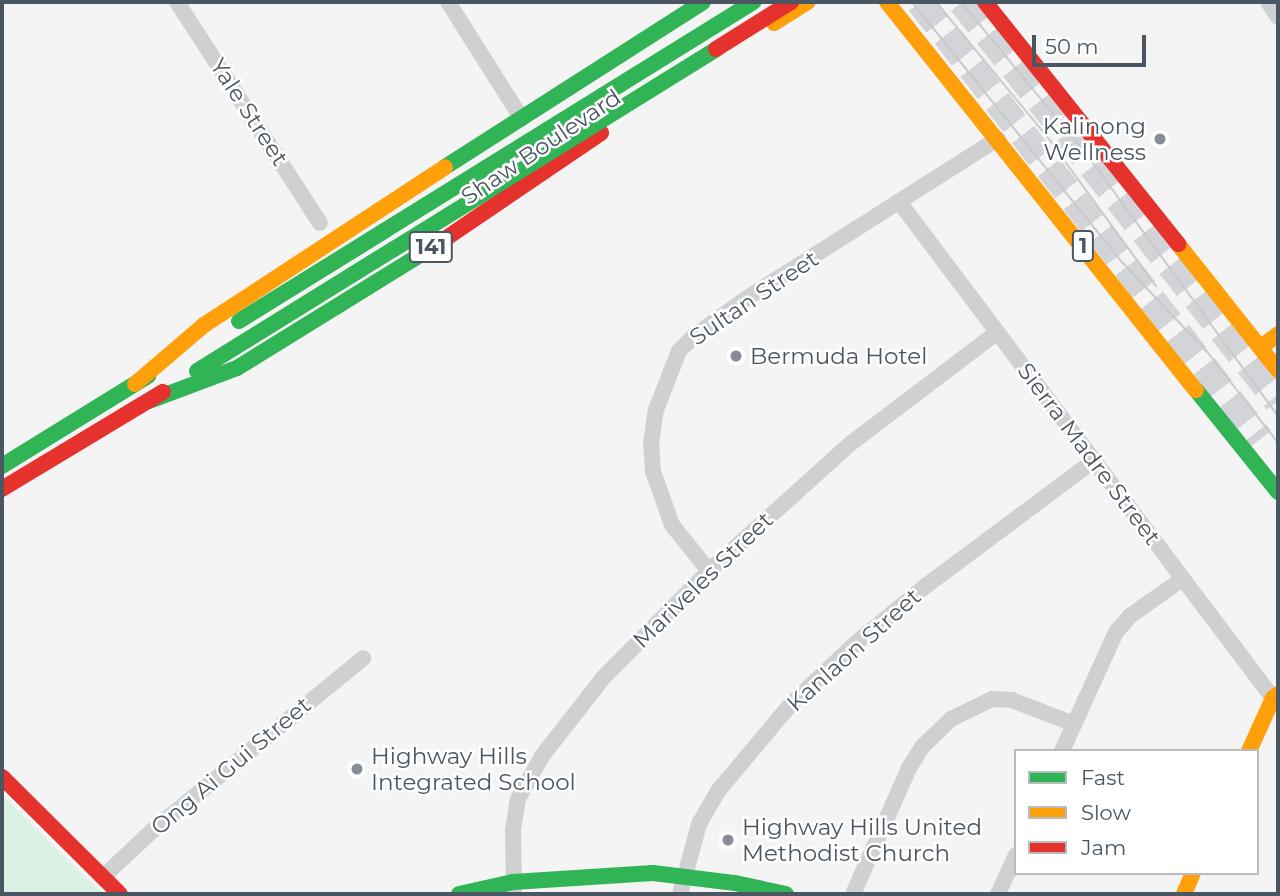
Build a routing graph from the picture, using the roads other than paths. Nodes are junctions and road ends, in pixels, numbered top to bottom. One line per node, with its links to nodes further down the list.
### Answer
1 (177, 2): 22 (street, Yale Street)
2 (448, 2): 15 (street)
3 (704, 2): 12 (main road, Shaw Boulevard / 141)
4 (754, 2): 27 (main road, Shaw Boulevard / 141, bridge)
5 (761, 2): 13 (main road)
6 (791, 2): 28 (main road, Shaw Boulevard / 141, bridge)
7 (808, 2): 14 (main road, Shaw Boulevard / 141)
8 (887, 2): 17 (main road, 1)
9 (985, 2): 25 (main road)
10 (1268, 2): 11 (street)
11 (1278, 17)
12 (672, 22): 13 (main road); 15 (main road, Shaw Boulevard / 141)
13 (687, 48): 14 (main road); 18 (main road)
14 (699, 69): 19 (main road, Shaw Boulevard / 141)
15 (522, 118): 16 (main road, Shaw Boulevard / 141); 18 (main road)
16 (501, 131): 18 (main road); 27 (main road, Shaw Boulevard / 141)
17 (998, 139): 21 (street, Sultan Street); 32 (main road, 1)
18 (531, 150): 19 (main road); 20 (main road)
19 (551, 167): 20 (main road, Shaw Boulevard / 141)
20 (531, 181): 28 (main road, Shaw Boulevard / 141)
21 (900, 203): 23 (street, Sierra Madre Street); 33 (street, Sultan Street)
22 (320, 223)
23 (996, 333): 29 (street, Sierra Madre Street); 33 (street, Mariveles Street)
24 (1278, 334): 25 (main road)
25 (1261, 347): 26 (main road)
26 (1278, 369)
27 (135, 384): 30 (main road, Shaw Boulevard / 141)
28 (149, 401): 31 (main road, Shaw Boulevard / 141)
29 (1095, 460): 34 (street, Sierra Madre Street); 42 (street, Kanlaon Street)
30 (2, 466)
31 (2, 489)
32 (1278, 492)
33 (709, 571): 45 (street, Mariveles Street)
34 (1182, 579): 36 (street, Sierra Madre Street); 37 (street)
35 (363, 658): 44 (street, Ong Ai Gui Street)
36 (1277, 699): 39 (main road)
37 (1074, 724): 38 (street); 50 (street)
38 (1063, 749)
39 (1250, 749)
40 (2, 777): 44 (main road)
41 (1014, 859): 51 (street)
42 (684, 875): 45 (main road); 48 (street, Kanlaon Street); 49 (main road)
43 (1192, 875): 52 (main road)
44 (103, 877): 46 (main road)
45 (514, 888): 47 (main road)
46 (120, 894)
47 (459, 894)
48 (680, 894)
49 (786, 894)
50 (853, 894)
51 (998, 894)
52 (1184, 894)

